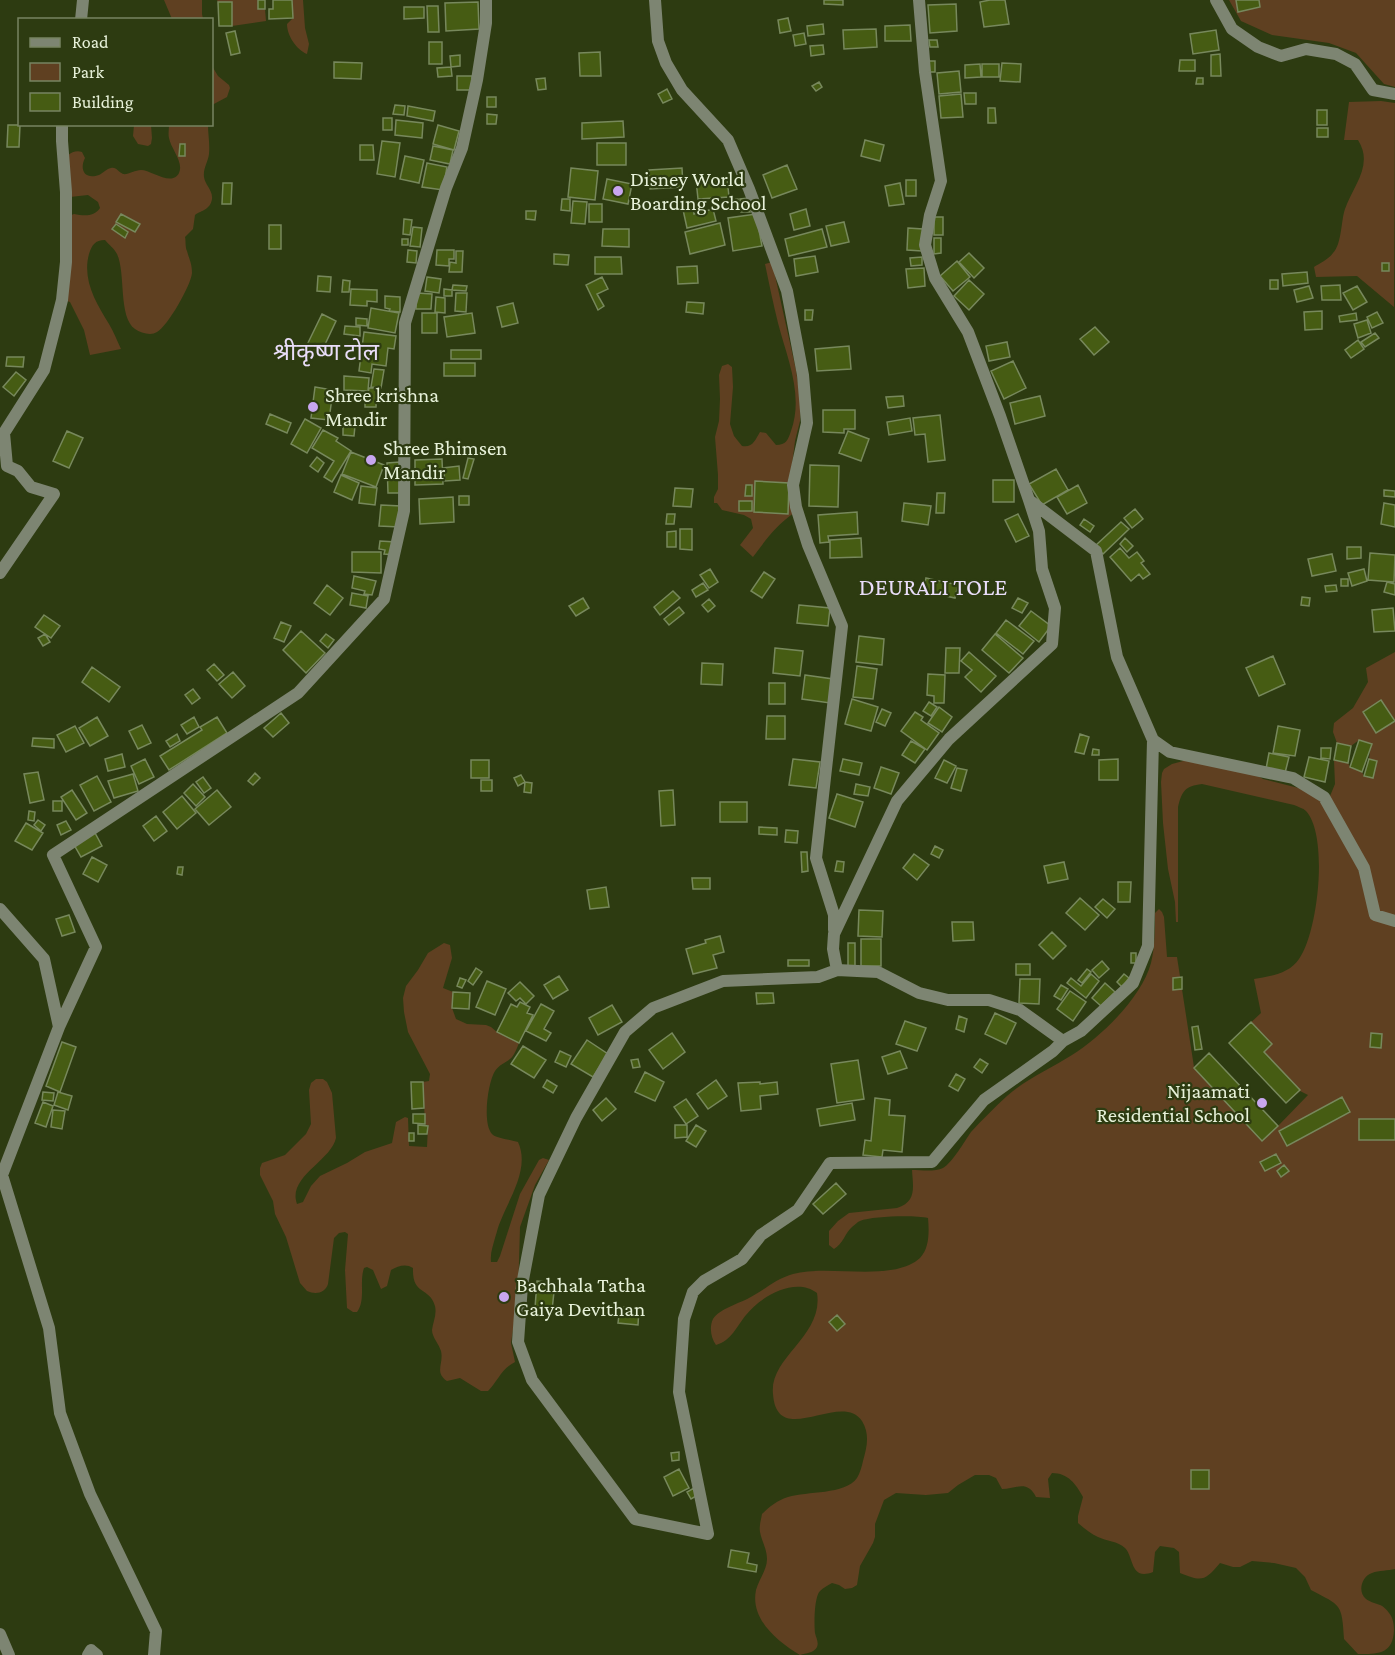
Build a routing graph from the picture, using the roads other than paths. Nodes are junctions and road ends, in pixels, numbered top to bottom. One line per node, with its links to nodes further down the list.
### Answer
1 (83, 0): 6 (street)
2 (486, 0): 16 (street)
3 (655, 0): 14 (street)
4 (919, 0): 9 (street)
5 (1216, 0): 7 (street)
6 (81, 18)
7 (1395, 94)
8 (62, 126): 10 (street)
9 (1029, 500): 11 (street); 14 (street)
10 (0, 573)
11 (1153, 740): 13 (street); 17 (street)
12 (0, 909): 16 (street)
13 (1395, 921)
14 (834, 934): 15 (street)
15 (837, 970): 17 (street); 17 (street)
16 (58, 1027): 22 (street)
17 (1063, 1041)
18 (0, 1634): 19 (street)
19 (9, 1655)
20 (88, 1655): 21 (street)
21 (97, 1655)
22 (154, 1655)

